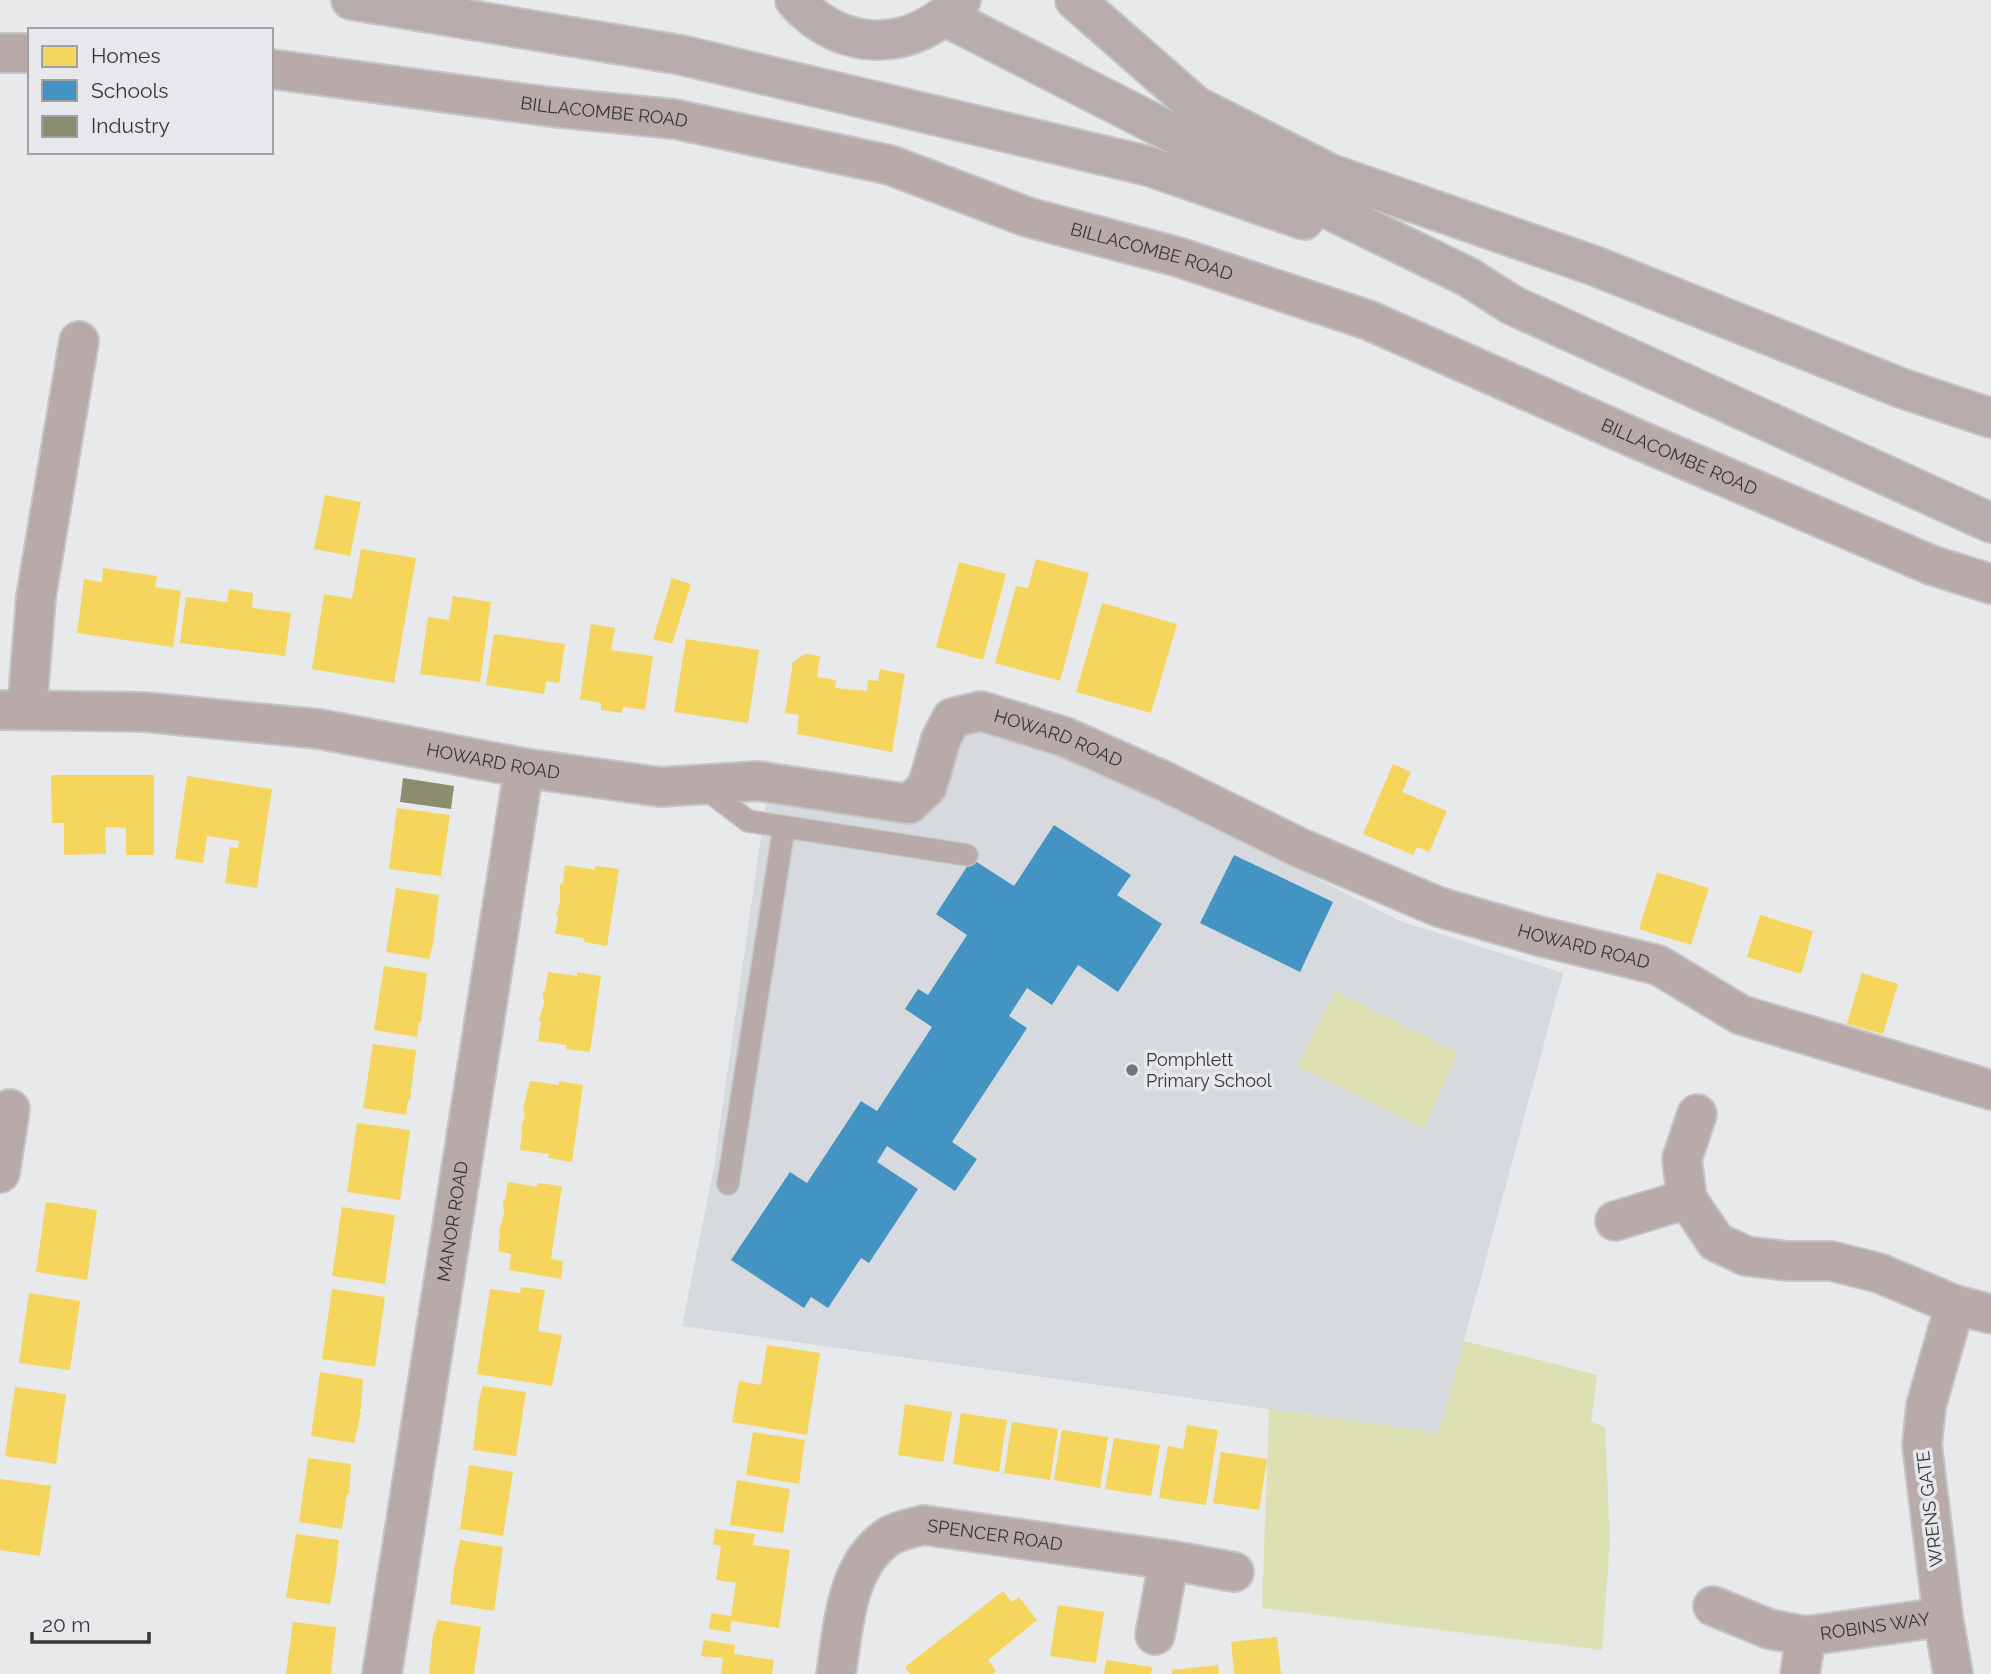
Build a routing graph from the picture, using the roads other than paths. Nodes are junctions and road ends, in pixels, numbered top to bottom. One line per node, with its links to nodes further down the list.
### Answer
1 (351, 0): 8 (main road)
2 (1075, 0): 10 (main road)
3 (790, 2): 4 (main road)
4 (954, 9): 8 (main road)
5 (0, 53): 6 (street)
6 (28, 53)
7 (273, 69): 14 (street, BILLACOMBE ROAD)
8 (1468, 277): 13 (main road)
9 (79, 341): 15 (street)
10 (1901, 388): 11 (main road); 12 (main road)
11 (1991, 418)
12 (1991, 440)
13 (1991, 523)
14 (1991, 583)
15 (13, 710): 16 (street, HOWARD ROAD)
16 (524, 768): 17 (street, HOWARD ROAD); 35 (street, MANOR ROAD)
17 (700, 785): 18 (lane); 20 (street, HOWARD ROAD)
18 (784, 827): 19 (lane); 24 (lane)
19 (967, 855)
20 (1991, 1090)
21 (10, 1109): 23 (street)
22 (1697, 1114): 25 (street)
23 (0, 1173)
24 (728, 1184)
25 (1687, 1199): 26 (street); 27 (street)
26 (1615, 1221)
27 (1955, 1305): 28 (street); 32 (street, WRENS GATE)
28 (1991, 1314)
29 (1168, 1560): 30 (street, SPENCER ROAD); 33 (street); 36 (street, SPENCER ROAD)
30 (1234, 1572)
31 (1713, 1606): 34 (street, ROBINS WAY)
32 (1943, 1617): 34 (street, ROBINS WAY); 38 (street, WRENS GATE)
33 (1155, 1635)
34 (1806, 1636): 37 (street, ROBINS WAY)
35 (382, 1674)
36 (836, 1674)
37 (1800, 1674)
38 (1953, 1674)

